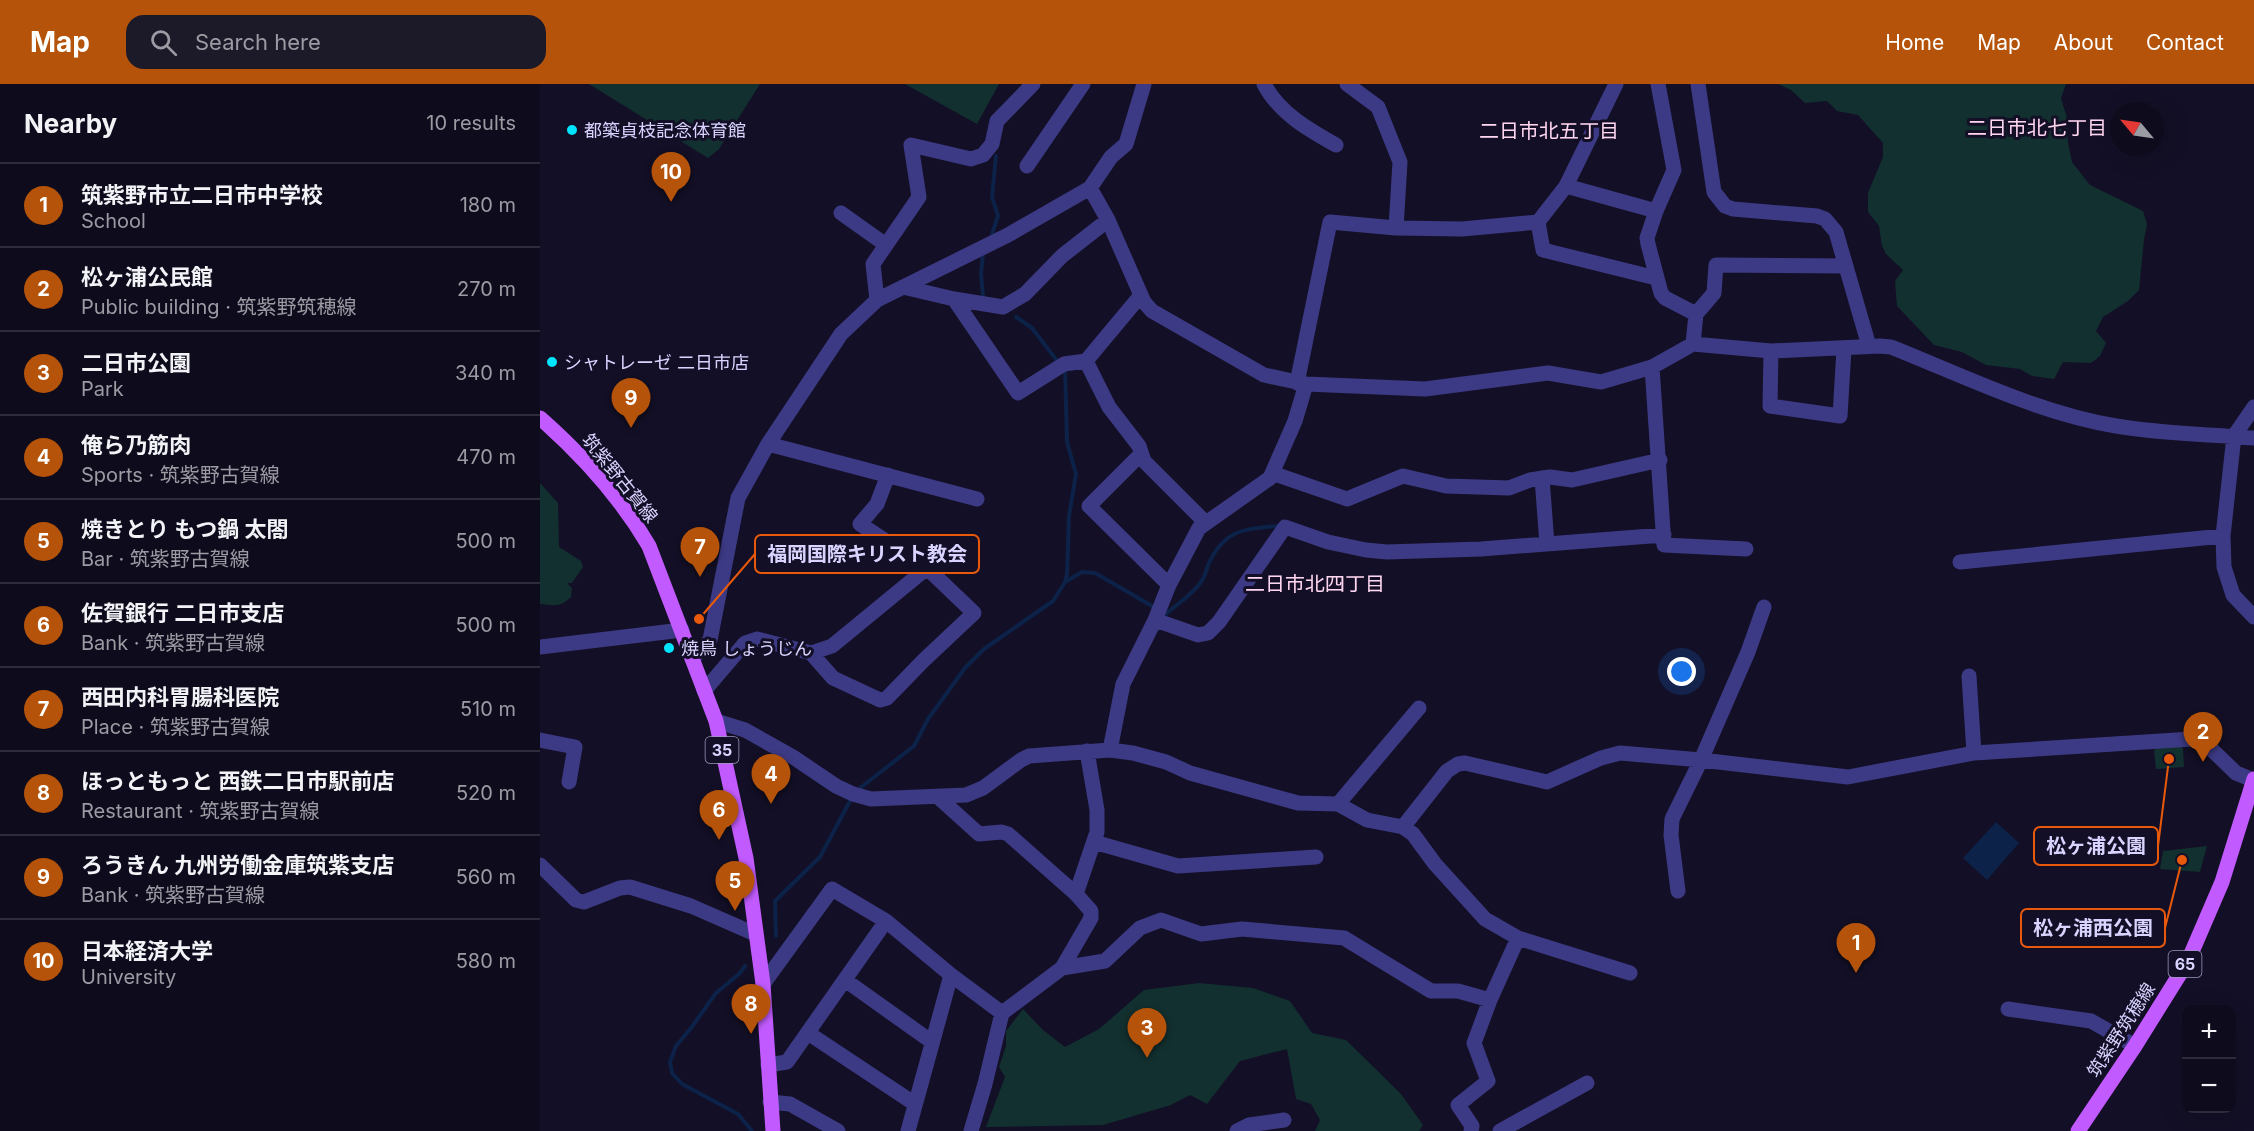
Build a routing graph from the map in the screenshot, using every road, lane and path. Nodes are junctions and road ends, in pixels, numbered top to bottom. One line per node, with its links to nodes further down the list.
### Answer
1 (1033, 84): 18 (street)
2 (1083, 84): 10 (street)
3 (1144, 84): 12 (street)
4 (1264, 84): 9 (street)
5 (1347, 84): 17 (street)
6 (1616, 84): 11 (street)
7 (1658, 84): 13 (street)
8 (1698, 84): 19 (street)
9 (1336, 145)
10 (1027, 166)
11 (1566, 186): 13 (street); 16 (street)
12 (1090, 189): 15 (street); 21 (street)
13 (1656, 211): 20 (street)
14 (841, 213): 18 (street)
15 (1108, 220): 22 (street); 23 (street)
16 (1538, 222): 17 (street); 20 (street)
17 (1396, 228): 32 (street)
18 (886, 245): 24 (street)
19 (1846, 266): 25 (street); 27 (street)
20 (1656, 278): 25 (street)
21 (903, 287): 23 (street); 24 (street)
22 (1141, 295): 30 (street); 32 (street)
23 (954, 299): 30 (street)
24 (877, 300): 37 (street)
25 (1696, 314): 26 (street)
26 (1693, 344): 29 (street); 31 (street)
27 (1869, 346): 28 (street); 35 (street)
28 (1844, 349): 29 (street); 29 (street)
29 (1771, 351)
30 (1086, 361): 38 (street)
31 (1653, 366): 32 (street); 39 (street)
32 (1302, 383): 40 (street)
33 (2254, 407): 35 (street)
34 (540, 418): 55 (main road, 筑紫野古賀線 / 35)
35 (2234, 436): 36 (street); 46 (street)
36 (2254, 438)
37 (768, 444): 41 (street); 58 (street)
38 (1141, 454): 44 (street); 51 (street)
39 (1660, 459): 42 (street); 45 (street)
40 (1272, 473): 42 (street); 44 (street)
41 (888, 476): 43 (street); 50 (street)
42 (1542, 478): 47 (street)
43 (977, 499)
44 (1206, 523): 51 (street)
45 (1664, 535): 47 (street); 48 (street)
46 (2223, 536): 49 (street); 53 (street)
47 (1548, 544): 54 (street)
48 (1746, 549)
49 (1960, 562)
50 (927, 568): 57 (street); 57 (street)
51 (1169, 585): 54 (street)
52 (1764, 607): 67 (street)
53 (2254, 617)
54 (1155, 620): 64 (street)
55 (682, 630): 56 (street); 58 (main road, 筑紫野古賀線 / 35)
56 (540, 647)
57 (811, 653): 60 (street)
58 (692, 659): 60 (main road, 筑紫野古賀線 / 35)
59 (1969, 676): 66 (street)
60 (704, 691): 62 (main road, 筑紫野古賀線 / 35)
61 (1419, 708): 71 (street)
62 (716, 721): 70 (street); 79 (main road, 筑紫野古賀線 / 35)
63 (540, 740): 69 (street)
64 (1110, 750): 65 (street); 71 (street)
65 (1087, 752): 70 (street); 73 (street)
66 (1974, 753): 67 (street); 68 (street)
67 (1701, 760): 72 (street); 76 (street)
68 (2254, 779): 91 (main road, 筑紫野筑穂線 / 65)
69 (569, 782)
70 (938, 797): 77 (street)
71 (1338, 804): 72 (street)
72 (1403, 827): 80 (street)
73 (1094, 842): 74 (street); 77 (street)
74 (1316, 857)
75 (540, 865): 79 (street)
76 (1678, 891)
77 (1076, 894): 81 (street)
78 (886, 921): 83 (street); 84 (street); 85 (street)
79 (755, 934): 85 (main road, 筑紫野古賀線 / 35)
80 (1518, 938): 82 (street); 86 (street)
81 (1062, 968): 86 (street); 88 (street)
82 (1630, 973)
83 (951, 975): 88 (street); 90 (street)
84 (845, 981): 89 (street); 90 (street)
85 (763, 984): 92 (main road, 筑紫野古賀線 / 35)
86 (1490, 1000): 102 (street)
87 (2008, 1009): 91 (street)
88 (1002, 1013): 100 (street)
89 (808, 1033): 92 (street); 95 (street)
90 (932, 1042): 95 (street)
91 (2135, 1046): 104 (main road, 筑紫野筑穂線 / 65)
92 (768, 1065): 94 (main road, 筑紫野古賀線 / 35)
93 (1587, 1083): 103 (street)
94 (770, 1102): 97 (main road, 筑紫野古賀線 / 35); 98 (street)
95 (915, 1104): 99 (street)
96 (1284, 1120): 101 (street)
97 (773, 1131)
98 (838, 1131)
99 (908, 1131)
100 (971, 1131)
101 (1237, 1131)
102 (1471, 1131)
103 (1500, 1131)
104 (2078, 1131)

